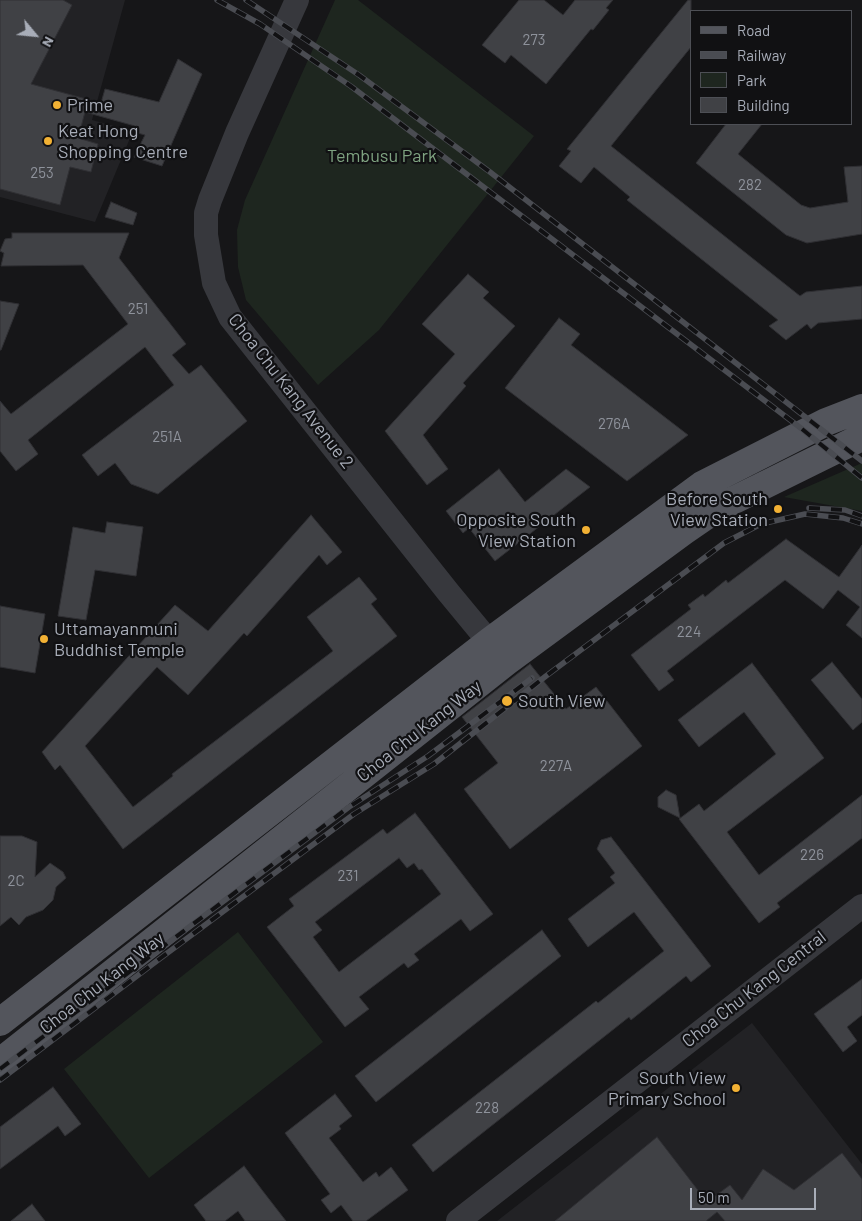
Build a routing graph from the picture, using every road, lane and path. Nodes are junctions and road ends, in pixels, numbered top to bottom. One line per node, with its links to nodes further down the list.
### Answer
1 (298, 0): 4 (street, Choa Chu Kang Avenue 2)
2 (862, 408): 4 (main road, Choa Chu Kang Way)
3 (862, 437): 4 (main road, Choa Chu Kang Way)
4 (498, 652): 6 (main road, Choa Chu Kang Way); 7 (main road, Choa Chu Kang Way)
5 (862, 906): 8 (street, Choa Chu Kang Central)
6 (0, 1022)
7 (0, 1062)
8 (458, 1221)

